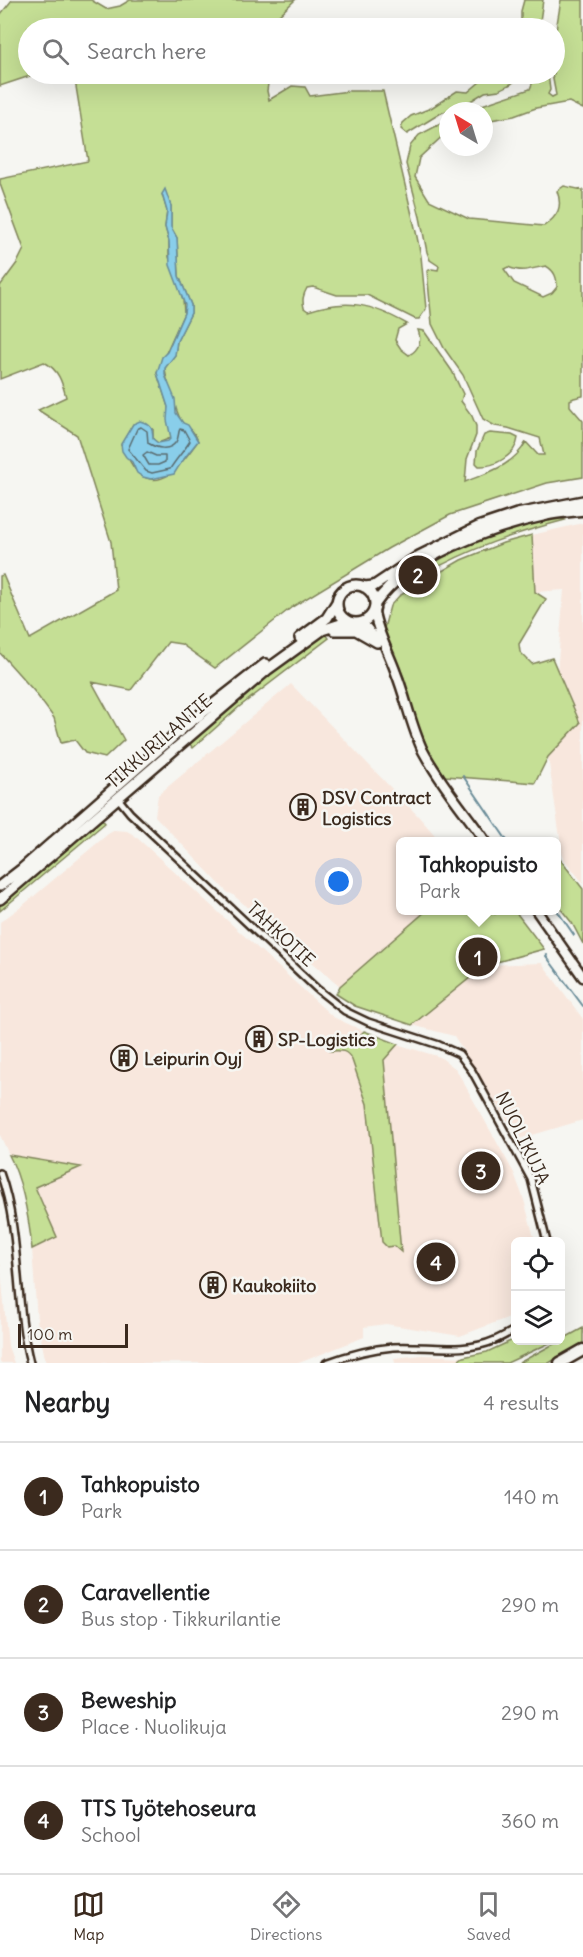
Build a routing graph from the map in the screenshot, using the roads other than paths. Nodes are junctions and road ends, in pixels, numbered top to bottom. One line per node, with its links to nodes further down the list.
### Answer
1 (583, 501): 3 (main road)
2 (583, 510): 5 (main road)
3 (364, 587): 4 (main road); 5 (main road)
4 (337, 602): 6 (main road); 10 (main road, TIKKURILANTIE)
5 (375, 608): 6 (main road); 9 (main road)
6 (352, 623): 7 (main road, TIKKURILANTIE); 8 (main road)
7 (322, 630): 8 (main road); 11 (main road, TIKKURILANTIE)
8 (378, 642): 9 (main road)
9 (393, 665): 12 (main road)
10 (111, 790): 11 (street, TAHKOTIE); 13 (main road, TIKKURILANTIE)
11 (118, 798): 14 (main road, TIKKURILANTIE); 19 (street, TAHKOTIE)
12 (482, 837)
13 (0, 886)
14 (0, 899)
15 (540, 915): 16 (main road)
16 (555, 936): 17 (main road); 18 (main road)
17 (583, 968)
18 (583, 977)
19 (459, 1054): 21 (street, NUOLIKUJA)
20 (0, 1173): 24 (street)
21 (546, 1237)
22 (511, 1332): 25 (street)
23 (583, 1350): 26 (highway)
24 (30, 1363)
25 (326, 1363)
26 (560, 1363)

